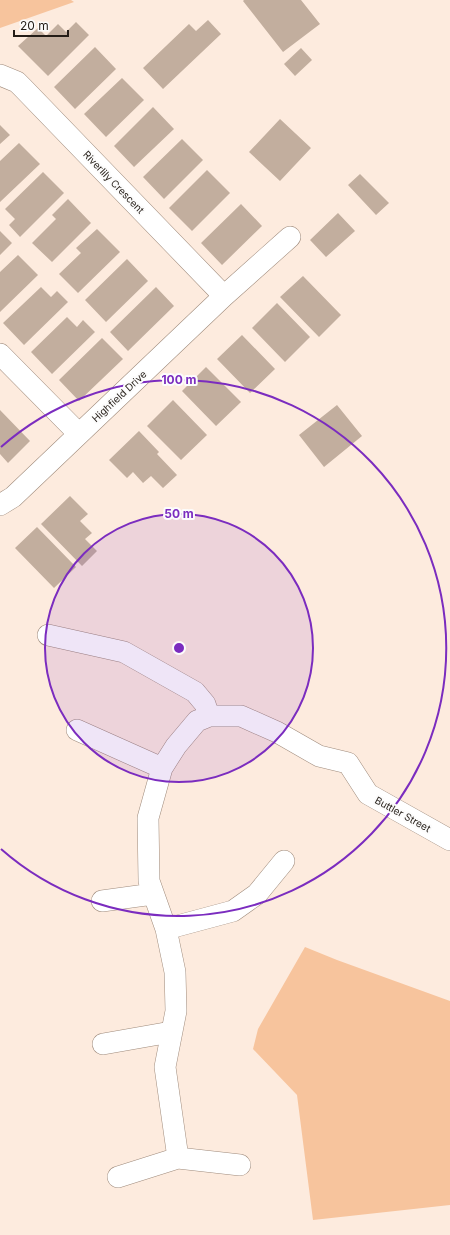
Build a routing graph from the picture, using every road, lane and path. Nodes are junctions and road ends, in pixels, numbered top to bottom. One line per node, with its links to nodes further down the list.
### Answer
1 (0, 75): 3 (street, Riverlily Crescent)
2 (290, 237): 3 (street, Highfield Drive)
3 (224, 296): 5 (street, Highfield Drive)
4 (0, 354): 5 (street)
5 (79, 434): 6 (street, Highfield Drive)
6 (0, 505)
7 (48, 635): 8 (street)
8 (209, 716): 10 (street); 11 (street, Buttler Street)
9 (77, 730): 10 (street)
10 (162, 768): 13 (street)
11 (450, 840)
12 (284, 861): 15 (street)
13 (153, 894): 14 (street); 15 (street)
14 (102, 901)
15 (166, 929): 16 (street)
16 (171, 1032): 17 (street); 18 (street)
17 (103, 1044)
18 (178, 1158): 19 (street); 20 (street)
19 (240, 1165)
20 (118, 1178)

